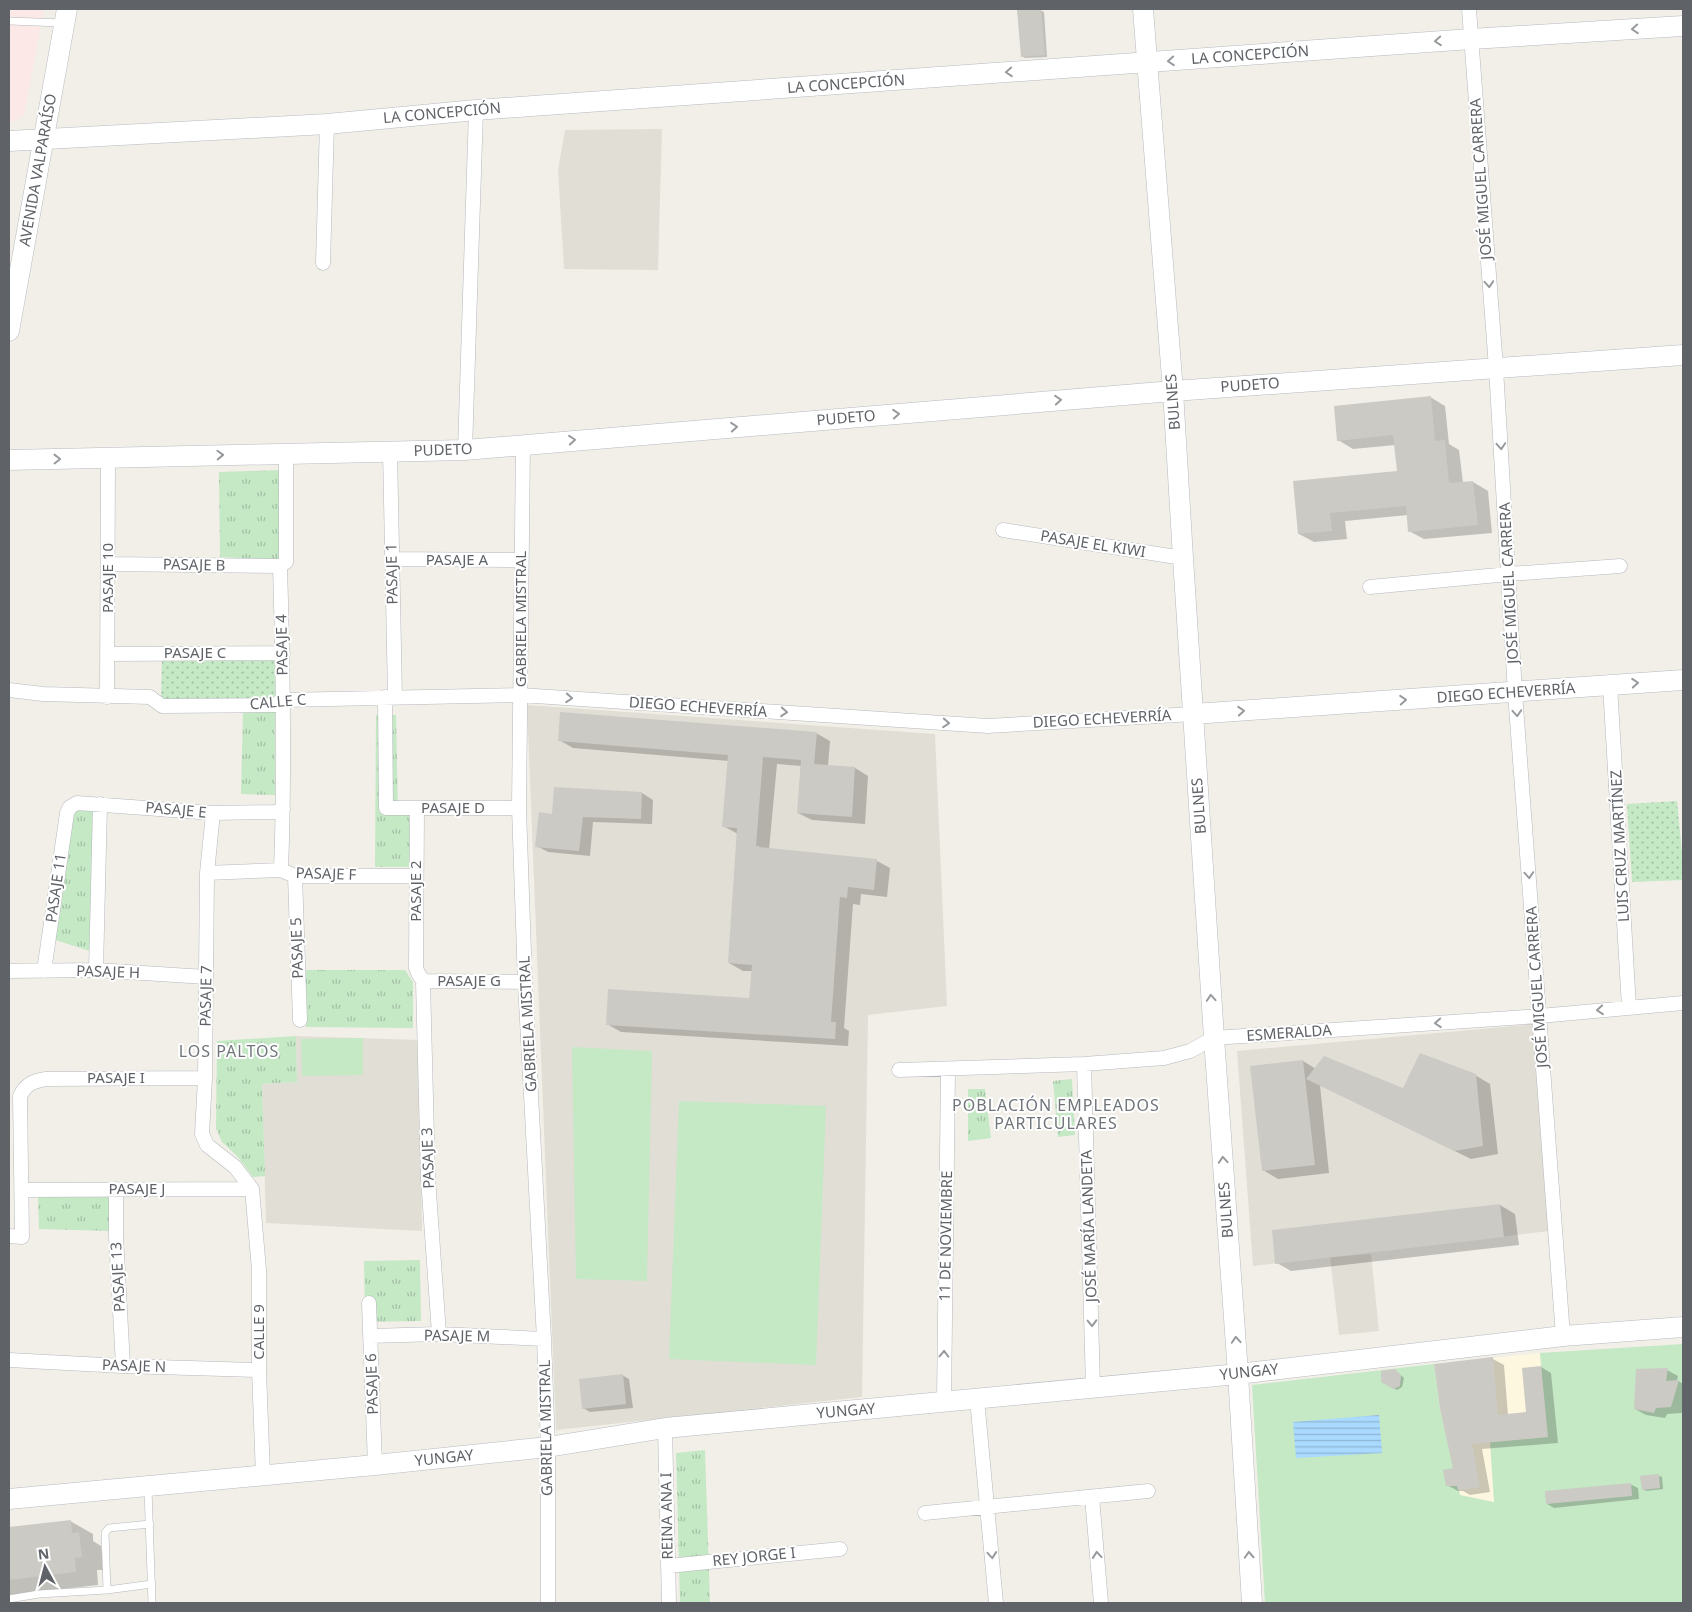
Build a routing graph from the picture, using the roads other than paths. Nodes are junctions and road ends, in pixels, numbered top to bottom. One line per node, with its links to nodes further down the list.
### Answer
1 (1143, 9): 7 (street, BULNES)
2 (1469, 9): 6 (street, JOSÉ MIGUEL CARRERA)
3 (65, 16): 4 (lane); 10 (street, AVENIDA VALPARAÍSO)
4 (9, 21)
5 (1683, 26): 6 (street, LA CONCEPCIÓN, one-way to 6)
6 (1471, 39): 7 (street, LA CONCEPCIÓN, one-way to 7); 15 (street, JOSÉ MIGUEL CARRERA, one-way to 15)
7 (1146, 63): 8 (street, LA CONCEPCIÓN, one-way to 8); 16 (street, BULNES)
8 (476, 110): 9 (street, LA CONCEPCIÓN); 18 (street)
9 (326, 124): 10 (street, LA CONCEPCIÓN); 12 (street)
10 (44, 140): 11 (street, LA CONCEPCIÓN); 13 (street, AVENIDA VALPARAÍSO)
11 (9, 141)
12 (323, 263)
13 (9, 331)
14 (1683, 355): 15 (street, PUDETO)
15 (1496, 368): 16 (street, PUDETO); 30 (street, JOSÉ MIGUEL CARRERA, one-way to 30)
16 (1173, 391): 17 (street, PUDETO, one-way to 16); 24 (street, BULNES)
17 (523, 444): 18 (street, PUDETO); 26 (street, GABRIELA MISTRAL)
18 (465, 450): 19 (street, PUDETO)
19 (390, 451): 20 (street, PUDETO); 25 (street, PASAJE 1)
20 (286, 453): 21 (street, PUDETO, one-way to 20); 28 (street, PASAJE 4)
21 (108, 458): 22 (street, PUDETO, one-way to 21); 27 (street, PASAJE 10)
22 (9, 460)
23 (1002, 530): 24 (street, PASAJE EL KIWI)
24 (1182, 558): 42 (street, BULNES)
25 (392, 559): 26 (street, PASAJE A); 40 (street, PASAJE 1)
26 (522, 560): 38 (street, GABRIELA MISTRAL)
27 (108, 564): 28 (street, PASAJE B); 33 (street, PASAJE 10)
28 (280, 566): 32 (street, PASAJE 4)
29 (1620, 566): 30 (street)
30 (1508, 574): 31 (street); 37 (street, JOSÉ MIGUEL CARRERA)
31 (1370, 587)
32 (283, 653): 33 (street, PASAJE C); 41 (street, PASAJE 4)
33 (107, 654): 39 (street, PASAJE 10)
34 (1683, 680): 35 (street, DIEGO ECHEVERRÍA, one-way to 34)
35 (1610, 685): 37 (street, DIEGO ECHEVERRÍA); 61 (street, LUIS CRUZ MARTÍNEZ)
36 (9, 690): 39 (street, CALLE C)
37 (1515, 693): 42 (street, DIEGO ECHEVERRÍA, one-way to 37); 62 (street, JOSÉ MIGUEL CARRERA, one-way to 62)
38 (520, 695): 40 (street, CALLE C); 42 (street, DIEGO ECHEVERRÍA, one-way to 42); 47 (street, GABRIELA MISTRAL)
39 (107, 697): 41 (street, CALLE C)
40 (390, 697): 41 (street, CALLE C); 45 (street, PASAJE 1)
41 (282, 700): 48 (street, PASAJE 4)
42 (1193, 714): 64 (street, BULNES, one-way to 42)
43 (100, 804): 44 (street, PASAJE E); 49 (street, PASAJE E); 54 (street)
44 (70, 807): 56 (street, PASAJE 11)
45 (386, 808): 46 (street, PASAJE D)
46 (417, 808): 47 (street, PASAJE D); 53 (street, PASAJE 2)
47 (520, 808): 59 (street, GABRIELA MISTRAL)
48 (283, 809): 49 (street, PASAJE E); 50 (street, PASAJE 4)
49 (212, 813): 51 (street, PASAJE 7)
50 (281, 870): 51 (street, PASAJE F); 52 (street, PASAJE F)
51 (207, 873): 57 (street, PASAJE 7)
52 (295, 876): 53 (street, PASAJE F); 63 (street, PASAJE 5)
53 (416, 876): 58 (street, PASAJE 2)
54 (96, 970): 56 (street, PASAJE H); 57 (street, PASAJE H)
55 (9, 971): 56 (street, PASAJE H)
56 (44, 971)
57 (206, 977): 68 (street, PASAJE 7)
58 (421, 977): 59 (street, PASAJE G); 75 (street, PASAJE 3)
59 (525, 982): 78 (street, GABRIELA MISTRAL)
60 (1683, 1003): 61 (street, ESMERALDA)
61 (1630, 1007): 62 (street, ESMERALDA, one-way to 62)
62 (1540, 1016): 64 (street, ESMERALDA, one-way to 64); 77 (street, JOSÉ MIGUEL CARRERA)
63 (300, 1020)
64 (1214, 1038): 65 (street, ESMERALDA); 82 (street, BULNES, one-way to 64)
65 (1084, 1064): 67 (street, ESMERALDA); 83 (street, JOSÉ MARÍA LANDETA, one-way to 83)
66 (898, 1070): 67 (street, ESMERALDA)
67 (948, 1070): 85 (street, 11 DE NOVIEMBRE, one-way to 67)
68 (205, 1078): 70 (street, PASAJE 7); 71 (street, PASAJE I)
69 (116, 1189): 70 (street, PASAJE J); 71 (street, PASAJE J); 80 (street, PASAJE 13)
70 (252, 1189): 81 (street, CALLE 9)
71 (22, 1190): 72 (street)
72 (16, 1236)
73 (369, 1303): 76 (street, PASAJE 6)
74 (1683, 1327): 77 (street, YUNGAY)
75 (439, 1334): 76 (street, PASAJE M); 78 (street, PASAJE M)
76 (370, 1336): 88 (street, PASAJE 6)
77 (1563, 1336): 82 (street, YUNGAY)
78 (544, 1338): 87 (street, GABRIELA MISTRAL)
79 (9, 1360): 80 (street, PASAJE N)
80 (123, 1366): 81 (street, PASAJE N)
81 (260, 1370): 89 (street, CALLE 9)
82 (1238, 1374): 83 (street, YUNGAY); 107 (street, BULNES, one-way to 82)
83 (1093, 1387): 84 (street, YUNGAY)
84 (977, 1399): 85 (street, YUNGAY); 94 (street)
85 (944, 1402): 86 (street, YUNGAY)
86 (665, 1428): 87 (street, YUNGAY); 98 (street, REINA ANA I)
87 (548, 1447): 88 (street, YUNGAY); 103 (street, GABRIELA MISTRAL)
88 (375, 1465): 89 (street, YUNGAY)
89 (263, 1476): 90 (street, YUNGAY)
90 (148, 1487): 93 (street, YUNGAY); 96 (lane)
91 (1148, 1490): 92 (street)
92 (1092, 1496): 94 (street); 106 (street, one-way to 92)
93 (9, 1499)
94 (988, 1507): 95 (street); 105 (street, one-way to 105)
95 (925, 1513)
96 (150, 1524): 99 (lane); 100 (lane)
97 (840, 1549): 98 (street, REY JORGE I)
98 (668, 1566): 104 (street, REINA ANA I)
99 (152, 1584): 100 (lane); 102 (lane)
100 (107, 1590): 101 (lane)
101 (9, 1599)
102 (152, 1603)
103 (548, 1603)
104 (669, 1603)
105 (996, 1603)
106 (1101, 1603)
107 (1252, 1603)

